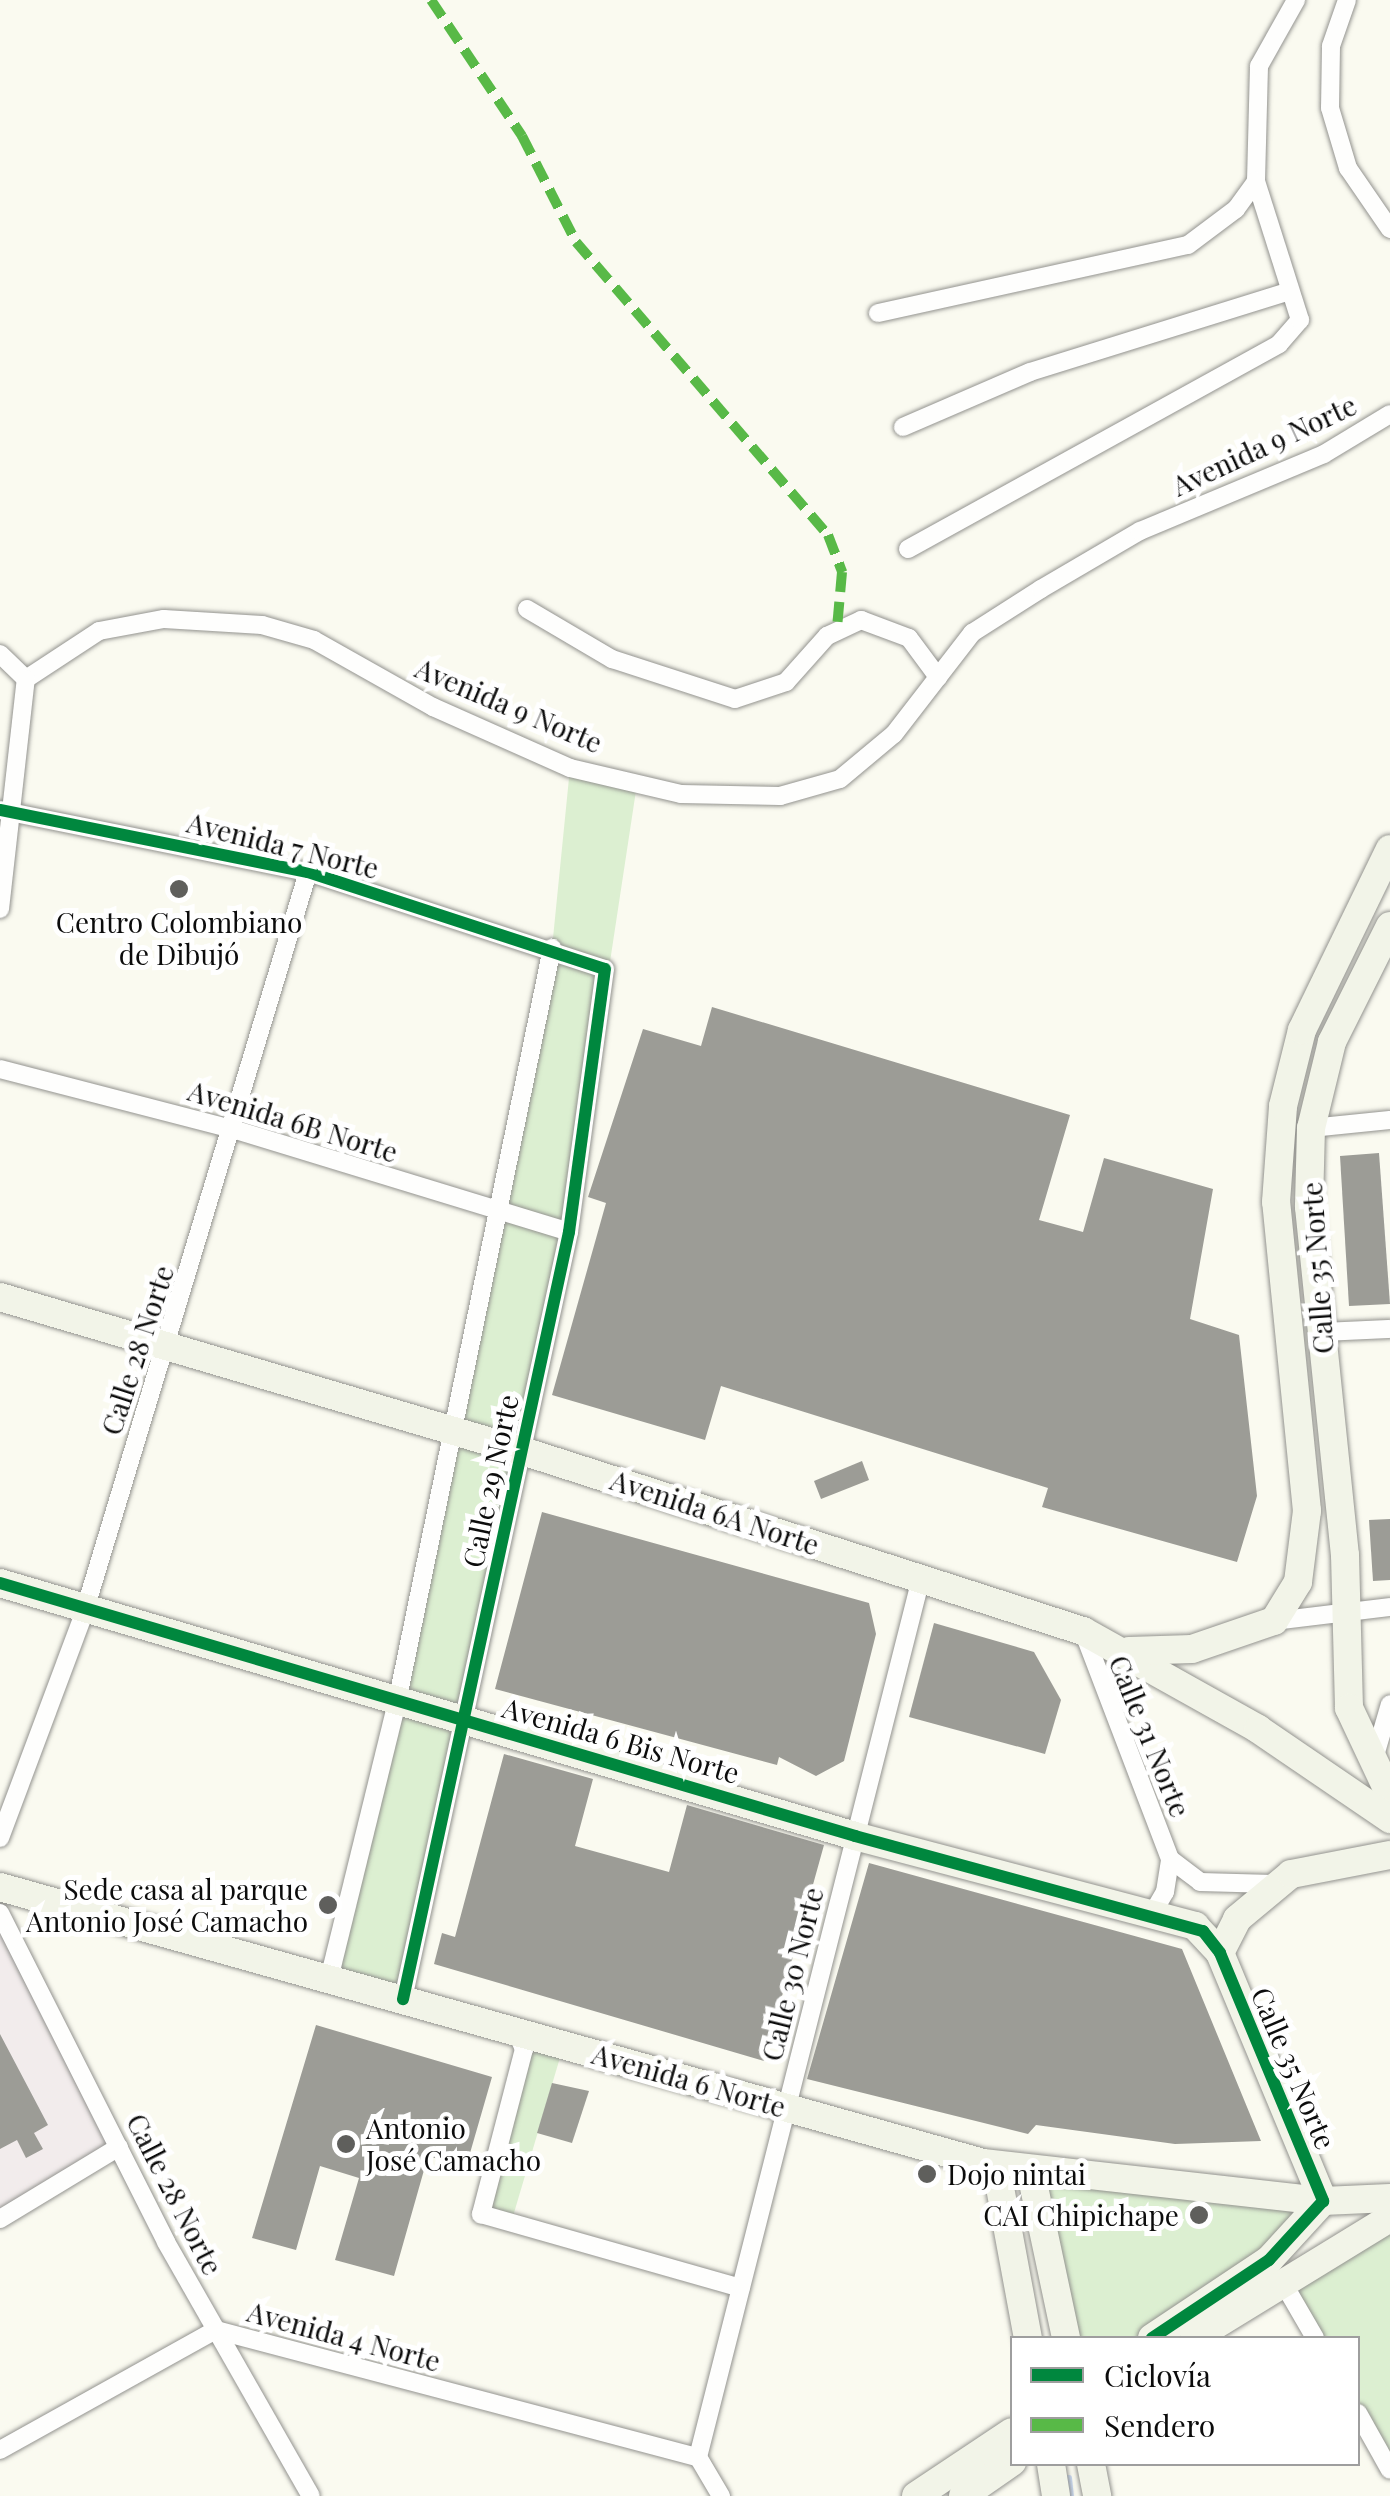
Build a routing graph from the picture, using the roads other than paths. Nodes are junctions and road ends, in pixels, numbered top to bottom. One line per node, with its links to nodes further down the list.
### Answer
1 (1296, 0): 3 (street)
2 (1347, 0): 4 (street)
3 (1256, 181): 5 (street); 6 (street)
4 (1390, 229)
5 (1287, 292): 8 (street); 9 (street)
6 (878, 313)
7 (1390, 414): 12 (street, Avenida 9 Norte)
8 (903, 427)
9 (908, 550)
10 (527, 609): 12 (street)
11 (0, 654): 13 (street)
12 (938, 678): 13 (street, Avenida 9 Norte)
13 (26, 679): 14 (street)
14 (7, 810): 16 (street, Avenida 7 Norte); 17 (street)
15 (1390, 849): 38 (street, Calle 35 Norte)
16 (308, 872): 19 (street, Avenida 7 Norte); 24 (street, Calle 28 Norte)
17 (0, 908)
18 (1390, 926): 23 (street, Calle 35 Norte)
19 (552, 948): 20 (street, Avenida 7 Norte); 25 (street, Calle 29 Norte)
20 (606, 968): 26 (street, Calle 29 Norte)
21 (0, 1069): 24 (street, Avenida 6B Norte)
22 (1390, 1120): 23 (street)
23 (1311, 1128): 29 (street, Calle 35 Norte)
24 (236, 1130): 25 (street, Avenida 6B Norte); 30 (street, Calle 28 Norte)
25 (494, 1212): 26 (street, Avenida 6B Norte); 31 (street, Calle 29 Norte)
26 (569, 1232): 32 (street, Calle 29 Norte)
27 (0, 1297): 30 (street, Avenida 6A Norte)
28 (1390, 1329): 29 (street)
29 (1321, 1332): 36 (street, Calle 35 Norte)
30 (167, 1347): 31 (street, Avenida 6A Norte); 37 (street, Calle 28 Norte)
31 (450, 1431): 32 (street, Avenida 6A Norte); 41 (street, Calle 29 Norte)
32 (522, 1451): 33 (street, Avenida 6A Norte); 43 (street, Calle 29 Norte)
33 (921, 1578): 39 (street, Avenida 6A Norte); 47 (street, Calle 30 Norte)
34 (0, 1582): 37 (street, Avenida 6 Bis Norte)
35 (1390, 1607): 36 (street)
36 (1345, 1610): 38 (street); 44 (street, Calle 35 Norte)
37 (84, 1612): 41 (street, Avenida 6 Bis Norte); 48 (street, Calle 28 Norte)
38 (1274, 1621): 40 (street)
39 (1083, 1631): 40 (street, Avenida 6A Norte); 50 (street, Calle 31 Norte)
40 (1122, 1650): 46 (street, Avenida 6A Norte)
41 (396, 1702): 43 (street, Avenida 6 Bis Norte); 56 (street, Calle 29 Norte)
42 (1390, 1704): 44 (street)
43 (464, 1720): 47 (street, Avenida 6 Bis Norte); 57 (street, Calle 29 Norte)
44 (1372, 1769): 45 (street, Calle 35 Norte)
45 (1390, 1796)
46 (1390, 1819)
47 (855, 1836): 54 (street, Avenida 6 Bis Norte); 59 (street, Calle 30 Norte)
48 (0, 1838)
49 (1390, 1855): 51 (street)
50 (1170, 1859): 51 (street); 54 (street)
51 (1274, 1884): 55 (street)
52 (0, 1886): 56 (street, Avenida 6 Norte)
53 (0, 1913): 60 (street, Calle 28 Norte)
54 (1151, 1916): 55 (street, Avenida 6 Bis Norte)
55 (1220, 1954): 64 (street, Calle 35 Norte)
56 (329, 1979): 57 (street, Avenida 6 Norte)
57 (403, 2000): 58 (street, Avenida 6 Norte)
58 (528, 2040): 59 (street, Avenida 6 Norte); 68 (street)
59 (786, 2108): 61 (street, Avenida 6 Norte); 68 (street, Calle 30 Norte)
60 (119, 2147): 66 (street); 69 (street, Calle 28 Norte)
61 (996, 2166): 62 (street, Avenida 6 Norte); 70 (street)
62 (1032, 2173): 64 (street, Avenida 6 Norte); 71 (street)
63 (1390, 2198): 64 (street, Avenida 6 Norte)
64 (1323, 2201): 72 (street)
65 (1390, 2218): 67 (street)
66 (0, 2219)
67 (1282, 2281): 73 (street); 74 (street)
68 (741, 2288): 78 (street, Calle 30 Norte)
69 (216, 2330): 77 (street, Avenida 4 Norte); 78 (street, Avenida 4 Norte); 83 (street, Calle 28 Norte)
70 (1028, 2336)
71 (1066, 2336)
72 (1155, 2336)
73 (1197, 2336)
74 (1314, 2336)
75 (1360, 2417): 82 (street)
76 (1010, 2433): 85 (street)
77 (0, 2450)
78 (698, 2457): 84 (street)
79 (1010, 2463): 86 (street)
80 (1051, 2466): 87 (street)
81 (1091, 2466): 88 (street)
82 (1390, 2470)
83 (311, 2496)
84 (721, 2496)
85 (916, 2496)
86 (963, 2496)
87 (1056, 2496)
88 (1096, 2496)

